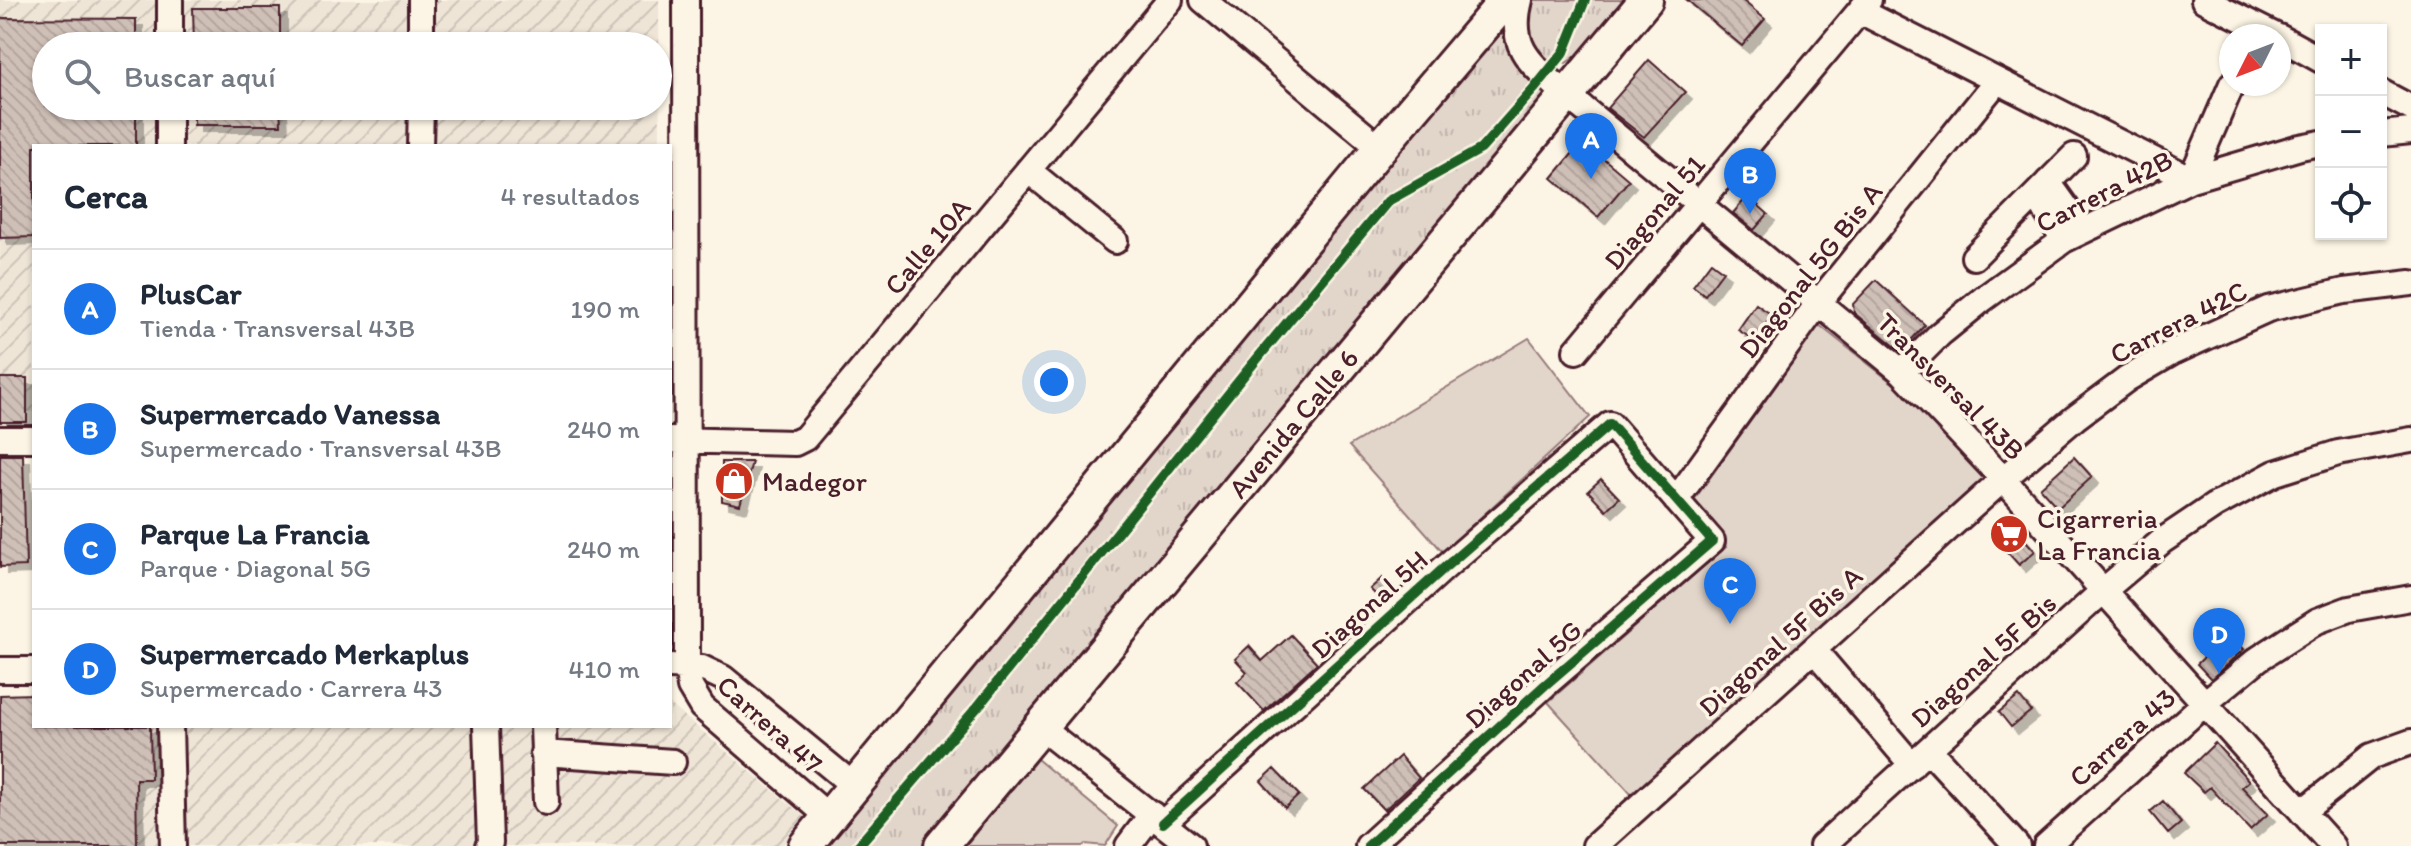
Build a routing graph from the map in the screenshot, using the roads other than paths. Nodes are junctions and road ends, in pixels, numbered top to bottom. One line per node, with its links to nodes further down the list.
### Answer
1 (170, 0): 12 (street)
2 (421, 0): 13 (street)
3 (686, 0): 43 (street)
4 (1170, 0): 30 (street, Calle 10A)
5 (1203, 0): 28 (street)
6 (1506, 0): 28 (main road)
7 (1520, 0): 17 (street, Transversal 43B)
8 (1646, 0): 17 (main road, Avenida Calle 6)
9 (2204, 0): 11 (street)
10 (1865, 6): 16 (street); 33 (street, Diagonal 51)
11 (2248, 24)
12 (170, 32)
13 (421, 32)
14 (2291, 46): 15 (street)
15 (2315, 57)
16 (1997, 81): 31 (street); 38 (street, Diagonal 5G Bis A)
17 (1567, 95): 33 (street, Transversal 43B); 54 (main road, Avenida Calle 6)
18 (2387, 95): 20 (street)
19 (2227, 96): 31 (street)
20 (2411, 108)
21 (169, 120): 25 (street)
22 (421, 120): 26 (street)
23 (2411, 131): 24 (street)
24 (2387, 133)
25 (169, 144)
26 (420, 144)
27 (2315, 144): 31 (street, Carrera 42B)
28 (1380, 148): 62 (main road)
29 (2074, 156): 32 (street)
30 (1028, 170): 35 (street); 43 (street, Calle 10A)
31 (2191, 179): 34 (street, Carrera 42B)
32 (2042, 189): 34 (street); 36 (street)
33 (1700, 204): 38 (street, Transversal 43B); 39 (street, Diagonal 51)
34 (2074, 235): 40 (street, Carrera 42B)
35 (1115, 241)
36 (1974, 257)
37 (2411, 283): 45 (street, Carrera 42C)
38 (1819, 302): 40 (street, Transversal 43B); 46 (street, Diagonal 5G Bis A)
39 (1576, 351)
40 (1902, 372): 45 (street, Transversal 43B)
41 (0, 439): 42 (street)
42 (32, 439)
43 (679, 440): 50 (street)
44 (2411, 440): 47 (street, Diagonal 5F Bis)
45 (2003, 479): 47 (street, Transversal 43B); 49 (street, Diagonal 5F Bis A)
46 (1676, 500): 66 (street, Diagonal 5H); 73 (street, Diagonal 5G)
47 (2103, 591): 53 (street, Transversal 43B); 60 (street, Diagonal 5F Bis)
48 (2411, 598): 53 (street, Carrera 43)
49 (1814, 650): 60 (street); 74 (street, Diagonal 5F Bis A)
50 (679, 666): 62 (street, Carrera 47); 65 (street, Carrera 47)
51 (0, 670): 52 (street)
52 (32, 670)
53 (2205, 703): 64 (street, Transversal 43B); 77 (street, Carrera 43)
54 (1039, 726): 66 (street); 70 (main road, Avenida Calle 6)
55 (170, 728): 67 (street)
56 (486, 728): 68 (street)
57 (543, 728): 59 (street)
58 (2411, 742): 64 (street)
59 (543, 753): 61 (street); 63 (street)
60 (1921, 757): 75 (street, Diagonal 5F Bis); 76 (street)
61 (673, 762)
62 (854, 786): 65 (main road)
63 (546, 802)
64 (2302, 812): 78 (street, Transversal 43B)
65 (829, 817): 69 (main road)
66 (1157, 819): 71 (street, Diagonal 5H); 72 (street)
67 (173, 846)
68 (488, 846)
69 (805, 846)
70 (941, 846)
71 (1128, 846)
72 (1191, 846)
73 (1368, 846)
74 (1595, 846)
75 (1822, 846)
76 (2017, 846)
77 (2046, 846)
78 (2333, 846)

